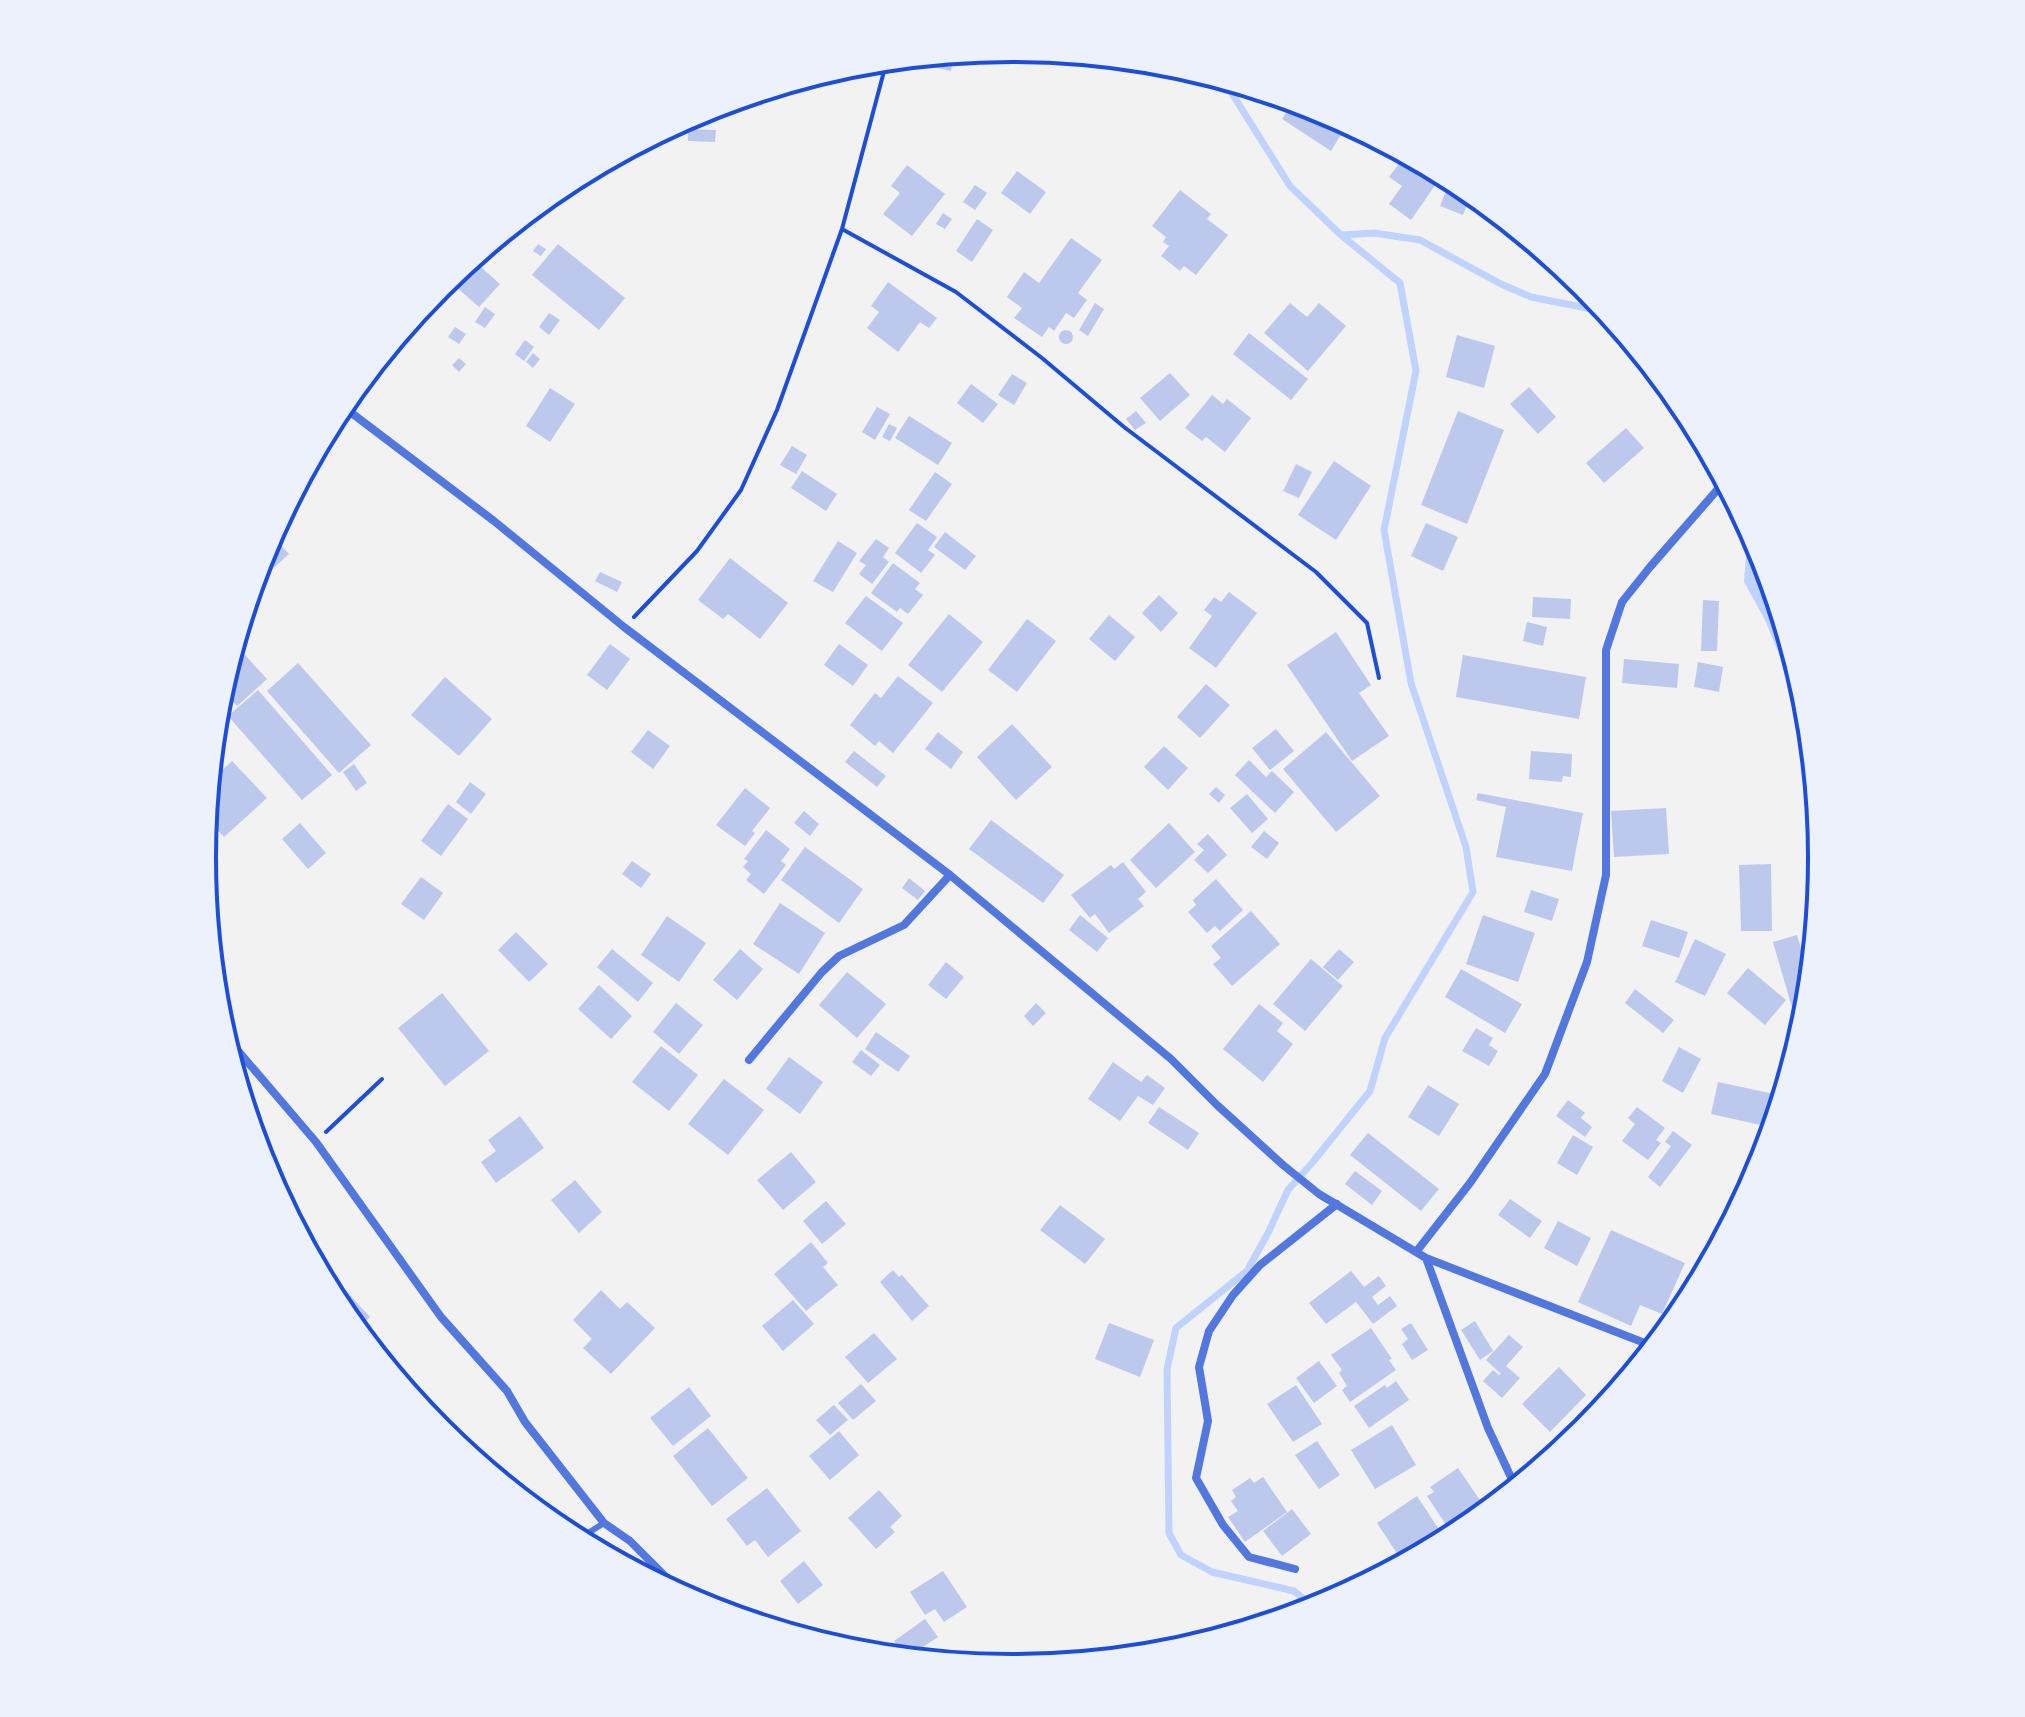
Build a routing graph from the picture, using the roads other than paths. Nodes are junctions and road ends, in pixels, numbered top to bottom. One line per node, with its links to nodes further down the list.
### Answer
1 (352, 413): 3 (street)
2 (1718, 489): 7 (street)
3 (950, 875): 5 (street); 6 (street)
4 (240, 1053): 11 (street)
5 (749, 1060)
6 (1337, 1204): 7 (street); 13 (street)
7 (1416, 1252): 8 (street)
8 (1426, 1258): 9 (street); 10 (street)
9 (1644, 1343)
10 (1511, 1478)
11 (604, 1523): 12 (lane); 14 (street)
12 (589, 1533)
13 (1295, 1569)
14 (664, 1575)

